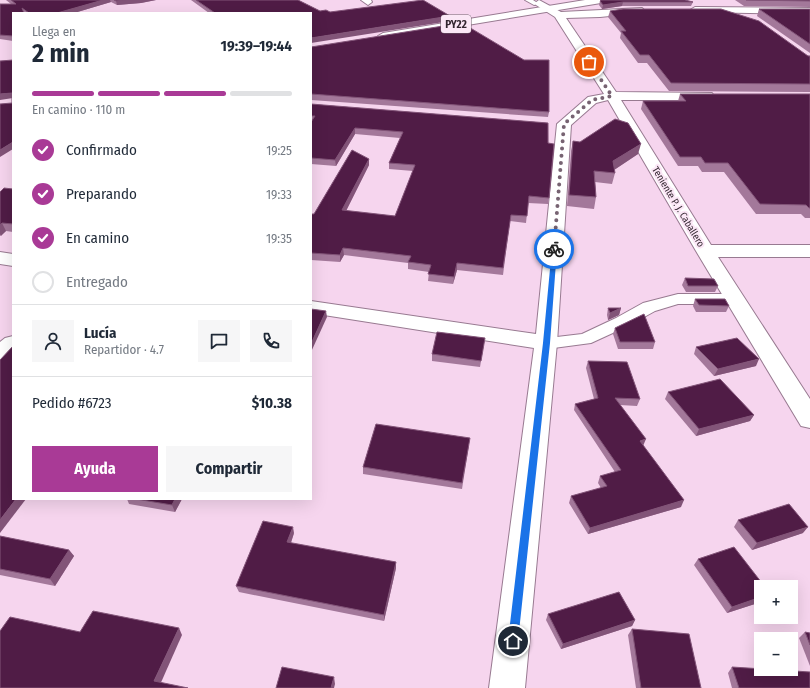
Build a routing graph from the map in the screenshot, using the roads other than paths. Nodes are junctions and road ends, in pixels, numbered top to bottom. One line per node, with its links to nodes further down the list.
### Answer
1 (601, 0): 3 (main road, PY22)
2 (727, 0): 6 (main road)
3 (545, 5): 3 (main road, PY22); 4 (main road); 9 (main road, Teniente P. J. Caballero)
4 (646, 10)
5 (685, 10): 6 (main road)
6 (741, 10): 7 (main road); 8 (main road)
7 (810, 11)
8 (754, 20)
9 (612, 96): 10 (main road); 11 (main road, Teniente P. J. Caballero); 17 (main road)
10 (723, 96)
11 (705, 251): 12 (main road); 15 (main road, Teniente P. J. Caballero)
12 (810, 251)
13 (0, 258): 14 (main road)
14 (12, 260)
15 (736, 299): 17 (lane); 20 (main road, Teniente P. J. Caballero)
16 (312, 307): 17 (main road)
17 (546, 343): 21 (main road)
18 (12, 344): 19 (main road)
19 (0, 355)
20 (810, 419)
21 (507, 688)

